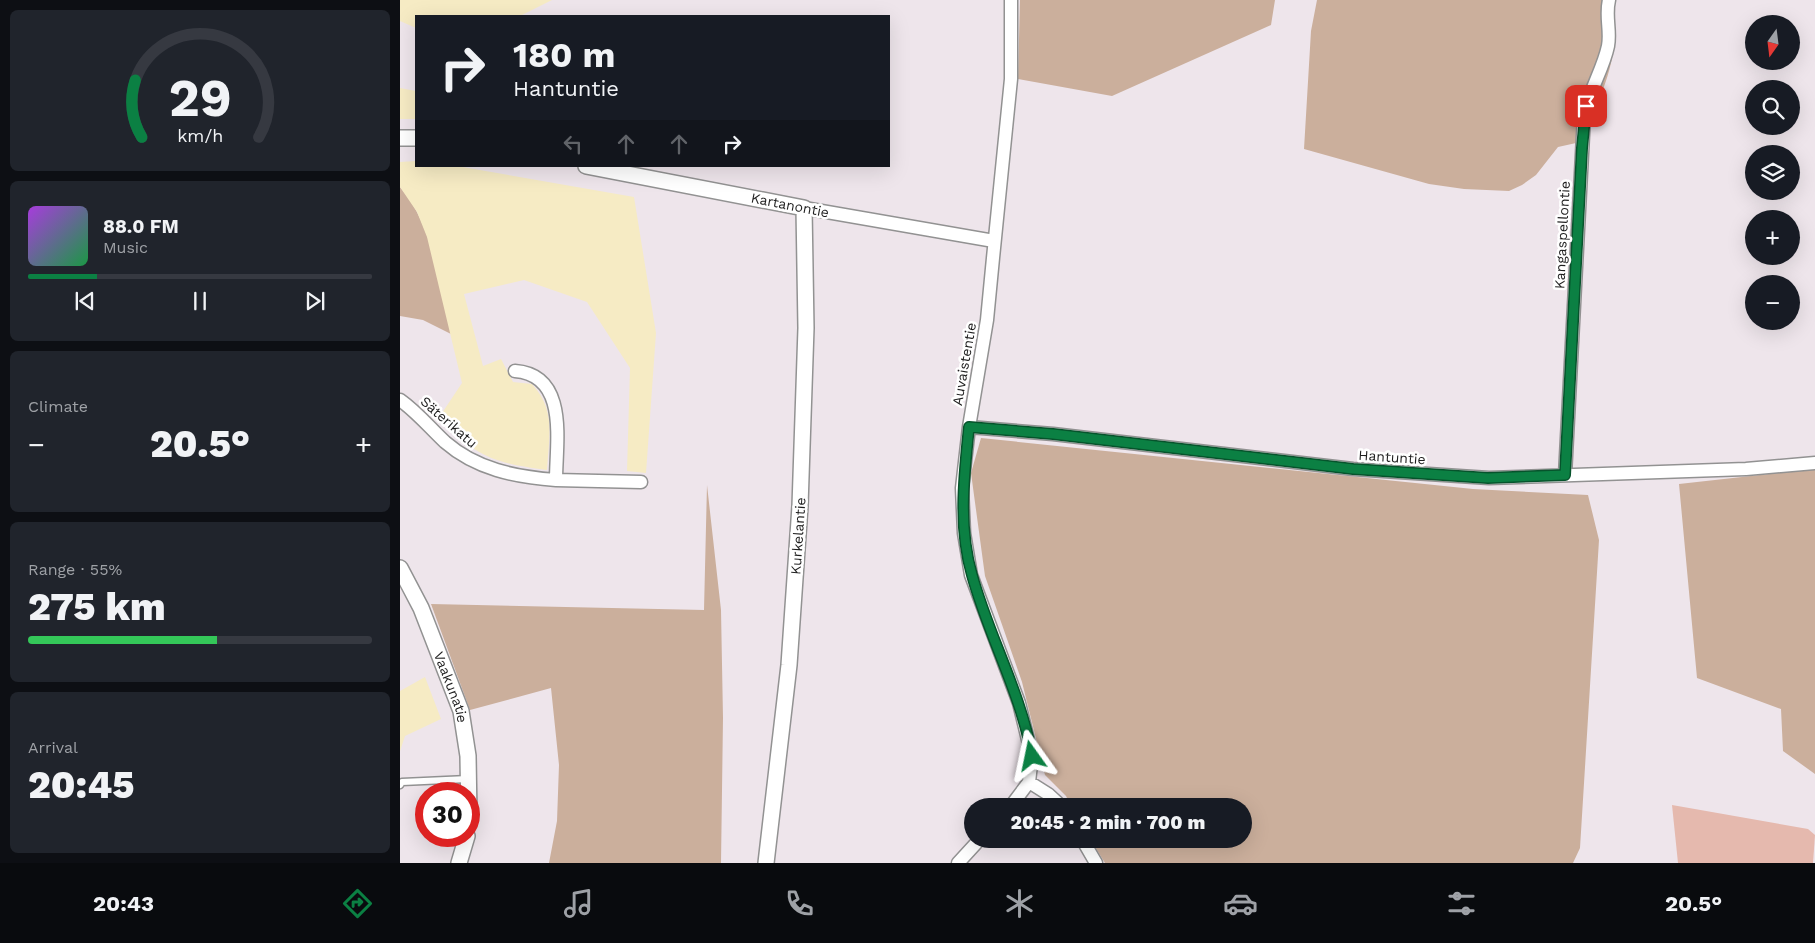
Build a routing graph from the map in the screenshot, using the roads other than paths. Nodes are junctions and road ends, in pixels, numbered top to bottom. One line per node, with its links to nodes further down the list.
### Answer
1 (1011, 0): 7 (street, Auvaistentie)
2 (1609, 0): 12 (street, Kangaspellontie)
3 (400, 138): 4 (street)
4 (415, 138)
5 (591, 167): 6 (street, Kartanontie)
6 (804, 208): 7 (street, Kartanontie); 25 (street, Kurkelantie)
7 (994, 241): 10 (street, Auvaistentie)
8 (515, 372): 13 (street)
9 (400, 400): 13 (street, Säterikatu)
10 (969, 427): 12 (street, Hantuntie); 17 (street, Auvaistentie)
11 (1815, 463): 12 (street, Hantuntie)
12 (1565, 475)
13 (556, 480): 14 (street, Säterikatu)
14 (641, 482)
15 (402, 577): 16 (street, Vaakunatie)
16 (469, 779): 18 (lane)
17 (1029, 782): 19 (street, Auvaistentie); 20 (street)
18 (400, 784)
19 (1017, 798)
20 (1052, 798)
21 (463, 847): 24 (street)
22 (972, 848): 26 (street)
23 (1087, 848): 27 (street)
24 (459, 863)
25 (766, 863)
26 (958, 863)
27 (1096, 863)

